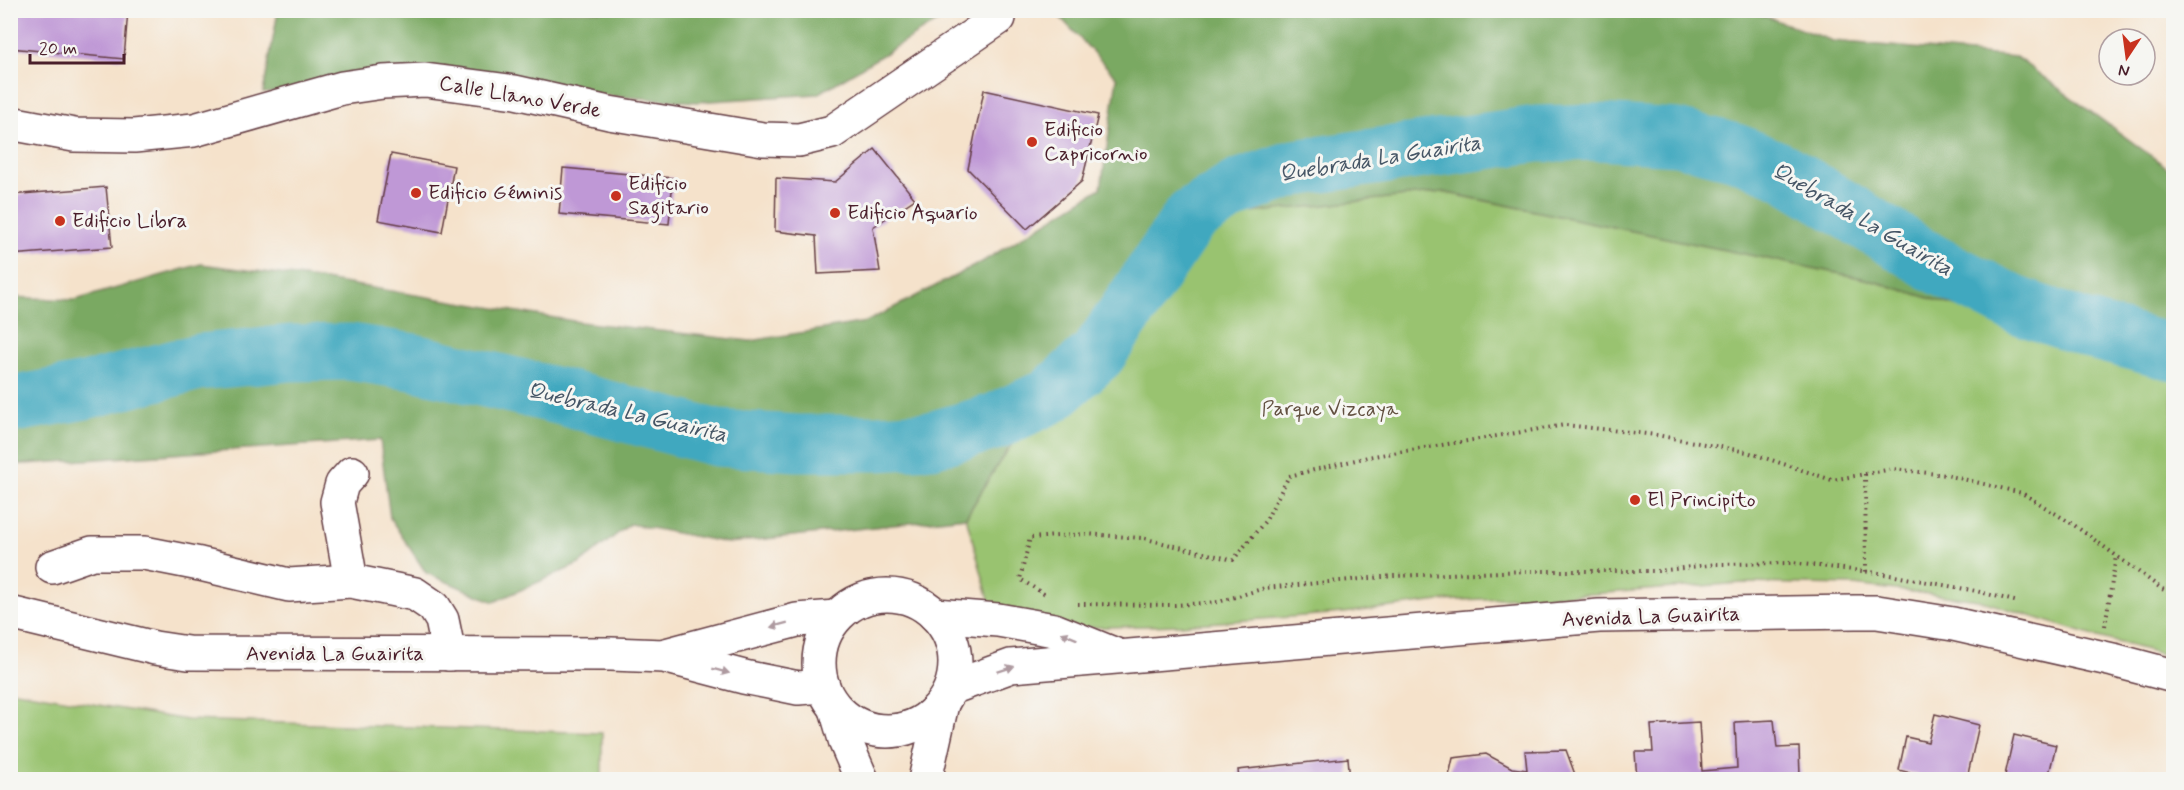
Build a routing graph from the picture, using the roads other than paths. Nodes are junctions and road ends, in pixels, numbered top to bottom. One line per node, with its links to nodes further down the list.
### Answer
1 (999, 18): 2 (street, Calle Llano Verde)
2 (10, 123)
3 (352, 473): 5 (street)
4 (52, 567): 5 (street)
5 (351, 581): 9 (street)
6 (10, 613): 9 (street, Avenida La Guairita)
7 (935, 615): 8 (street, Avenida La Guairita); 11 (street, Avenida La Guairita, one-way to 7); 13 (street, Avenida La Guairita)
8 (836, 617): 10 (street, Avenida La Guairita, one-way to 10); 14 (street, Avenida La Guairita)
9 (449, 654): 10 (street, Avenida La Guairita)
10 (664, 656): 14 (street, Avenida La Guairita, one-way to 14)
11 (1123, 658): 12 (street, Avenida La Guairita); 13 (street, Avenida La Guairita, one-way to 11)
12 (2174, 676)
13 (946, 696): 14 (street, Avenida La Guairita); 16 (street)
14 (829, 698): 15 (street)
15 (862, 780)
16 (925, 780)

